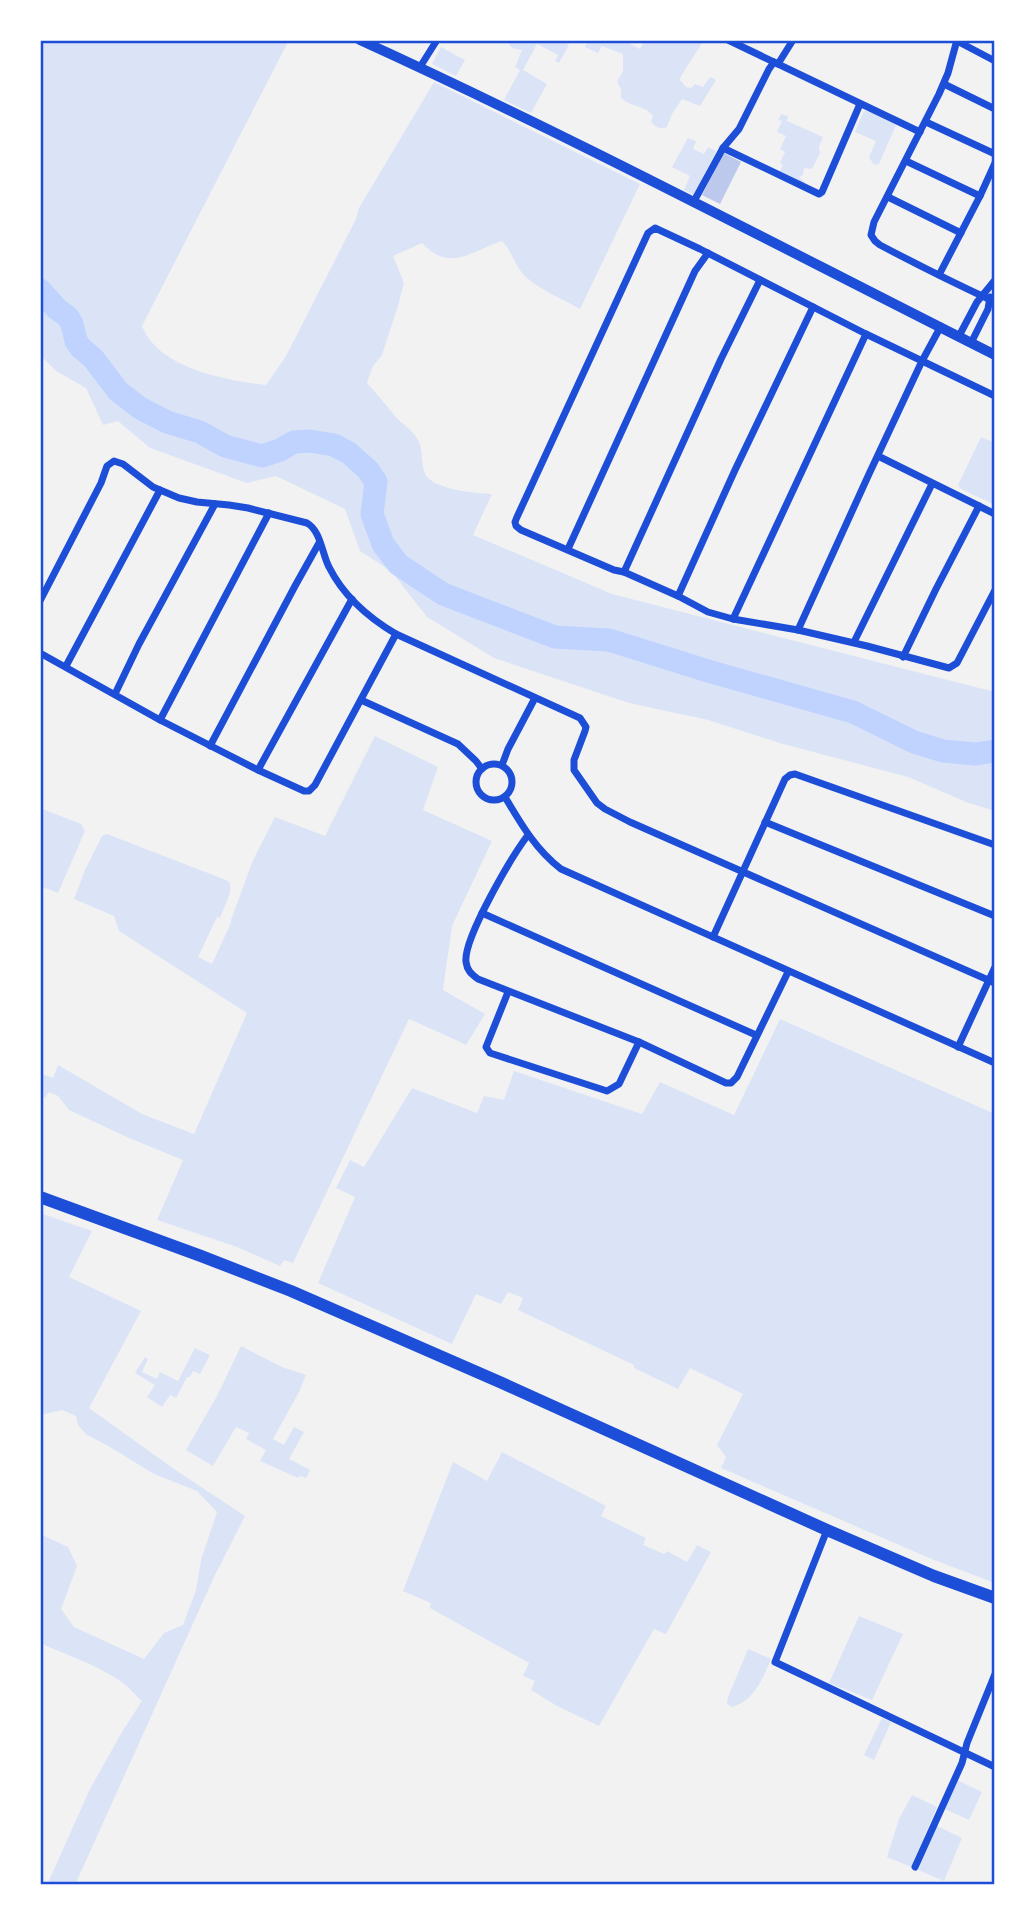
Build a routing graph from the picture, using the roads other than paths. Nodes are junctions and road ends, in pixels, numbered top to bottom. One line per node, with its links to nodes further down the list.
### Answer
1 (360, 40): 8 (street)
2 (437, 40): 8 (street)
3 (728, 40): 7 (street)
4 (793, 40): 7 (street)
5 (957, 41): 6 (street); 9 (street)
6 (995, 61)
7 (776, 63): 10 (street); 14 (street)
8 (420, 67): 20 (street)
9 (944, 84): 11 (street); 12 (street)
10 (860, 104): 13 (street); 14 (street)
11 (995, 109)
12 (926, 122): 13 (street); 15 (street)
13 (920, 132): 16 (street)
14 (723, 148): 20 (street)
15 (995, 155)
16 (906, 161): 18 (street); 19 (street)
17 (995, 163): 18 (street)
18 (980, 196): 21 (street)
19 (888, 198): 21 (street); 23 (street)
20 (693, 202): 29 (street)
21 (961, 233): 23 (street)
22 (708, 254): 24 (street); 44 (street); 44 (street)
23 (939, 275): 26 (street)
24 (760, 280): 28 (street); 45 (street)
25 (993, 283): 26 (street); 27 (street)
26 (981, 296): 27 (street); 31 (street)
27 (992, 301): 32 (street)
28 (813, 307): 30 (street); 47 (street)
29 (941, 326): 31 (street); 34 (street)
30 (866, 334): 34 (street); 50 (street)
31 (959, 336): 32 (street)
32 (971, 343): 33 (street)
33 (995, 355)
34 (922, 361): 35 (street); 36 (street)
35 (995, 396)
36 (878, 456): 37 (street); 51 (street)
37 (932, 484): 40 (street); 53 (street)
38 (160, 490): 39 (street); 49 (street); 56 (street)
39 (215, 504): 41 (street); 57 (street)
40 (979, 506): 42 (street); 55 (street)
41 (270, 513): 43 (street); 60 (street)
42 (995, 514)
43 (319, 543): 48 (street); 61 (street)
44 (568, 549): 45 (street)
45 (624, 572): 47 (street)
46 (995, 590): 55 (street)
47 (678, 596): 50 (street)
48 (352, 599): 52 (street); 64 (street)
49 (40, 601)
50 (733, 619): 51 (street)
51 (798, 630): 53 (street)
52 (396, 634): 58 (street); 59 (street)
53 (854, 642): 55 (street)
54 (40, 653): 56 (street)
55 (903, 657)
56 (66, 666): 57 (street)
57 (115, 694): 60 (street)
58 (535, 698): 62 (street); 69 (street)
59 (361, 700): 63 (street); 64 (street)
60 (160, 720): 61 (street)
61 (209, 746): 64 (street)
62 (502, 765): 63 (street); 65 (street)
63 (482, 769): 65 (street)
64 (258, 770)
65 (505, 797): 67 (street)
66 (765, 821): 68 (street); 69 (street); 71 (street)
67 (528, 835): 70 (street); 72 (street)
68 (995, 845)
69 (742, 872): 72 (street); 75 (street)
70 (482, 914): 76 (street); 77 (street)
71 (995, 916)
72 (713, 937): 74 (street)
73 (995, 967): 75 (street)
74 (788, 972): 77 (street); 79 (street)
75 (992, 981): 79 (street)
76 (508, 992): 78 (street); 78 (street)
77 (756, 1035): 78 (street)
78 (639, 1042)
79 (958, 1047): 80 (street)
80 (995, 1063)
81 (40, 1197): 82 (main road)
82 (827, 1530): 83 (main road); 85 (street)
83 (995, 1598)
84 (995, 1674): 85 (street)
85 (965, 1753): 86 (street); 87 (street)
86 (995, 1768)
87 (915, 1867)

